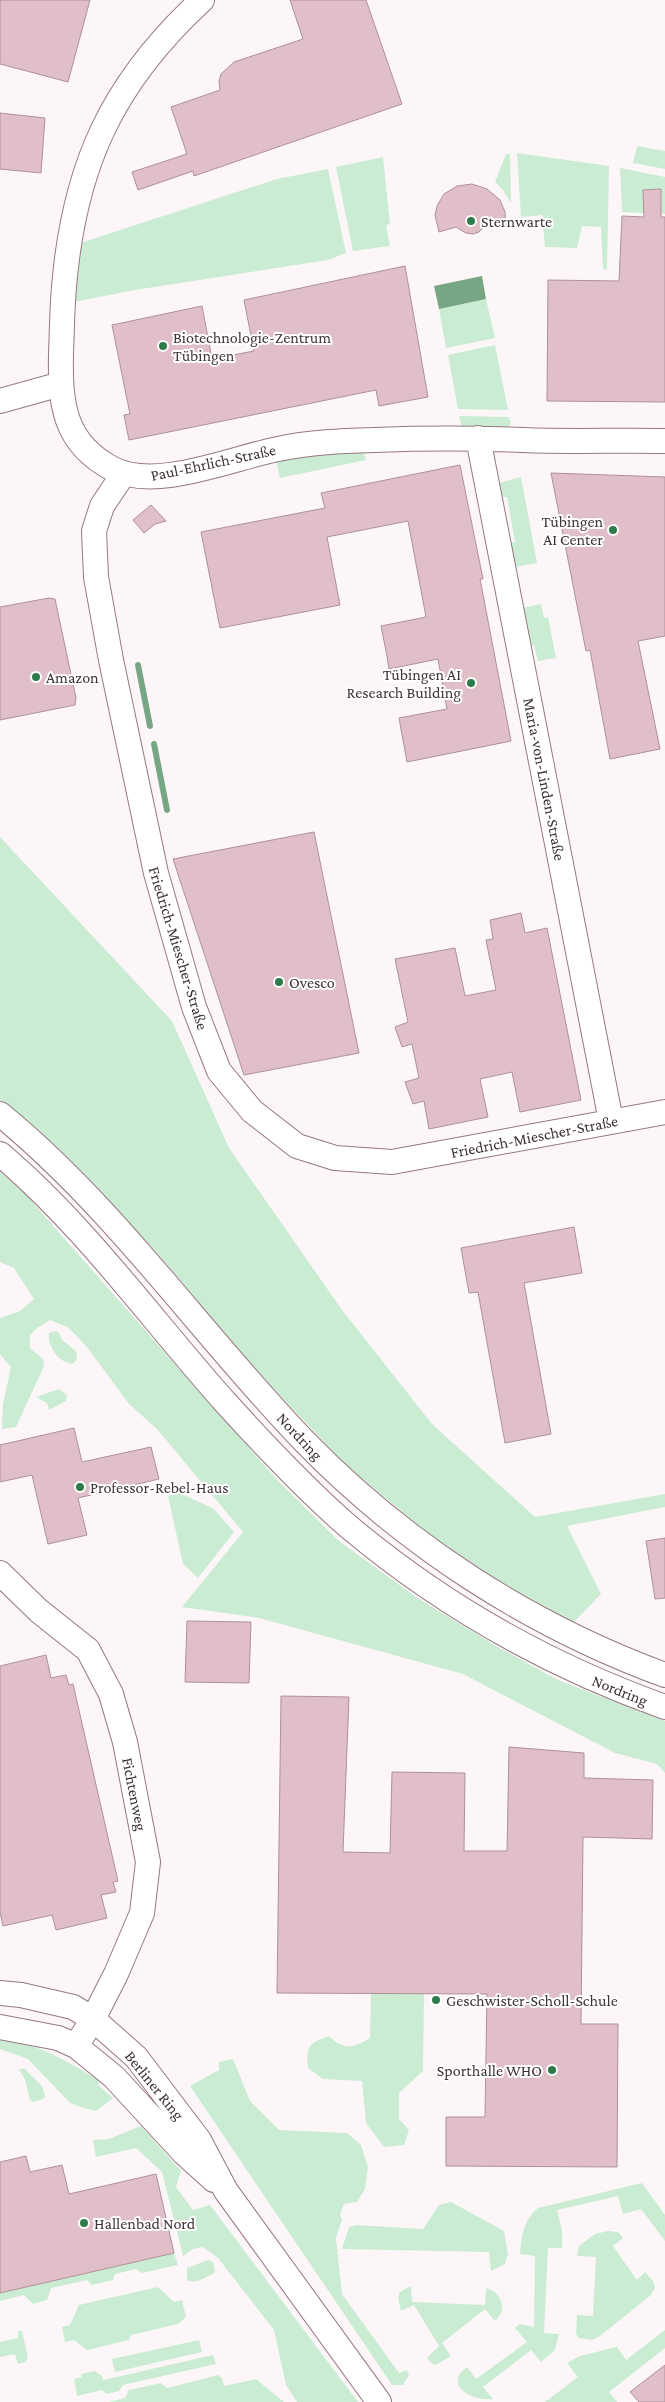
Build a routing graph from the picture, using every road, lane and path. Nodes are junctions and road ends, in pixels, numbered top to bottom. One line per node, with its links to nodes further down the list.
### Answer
1 (202, 0): 2 (street, Paul-Ehrlich-Straße)
2 (61, 384): 3 (street); 6 (street, Paul-Ehrlich-Straße)
3 (0, 401)
4 (478, 438): 5 (street, Paul-Ehrlich-Straße); 6 (street, Paul-Ehrlich-Straße); 9 (street, Maria-von-Linden-Straße)
5 (665, 441)
6 (124, 473): 9 (street, Friedrich-Miescher-Straße)
7 (665, 1112): 9 (street, Friedrich-Miescher-Straße)
8 (0, 1114): 12 (street, Nordring)
9 (611, 1121)
10 (0, 1154): 13 (street, Nordring)
11 (0, 1573): 15 (street, Fichtenweg)
12 (665, 1675)
13 (665, 1708)
14 (0, 1993): 15 (street, Berliner Ring)
15 (93, 2019): 17 (street, Fichtenweg); 18 (street, Berliner Ring)
16 (0, 2027): 17 (street, Berliner Ring)
17 (76, 2046): 18 (street, Berliner Ring)
18 (226, 2191): 19 (street, Berliner Ring)
19 (380, 2402)

